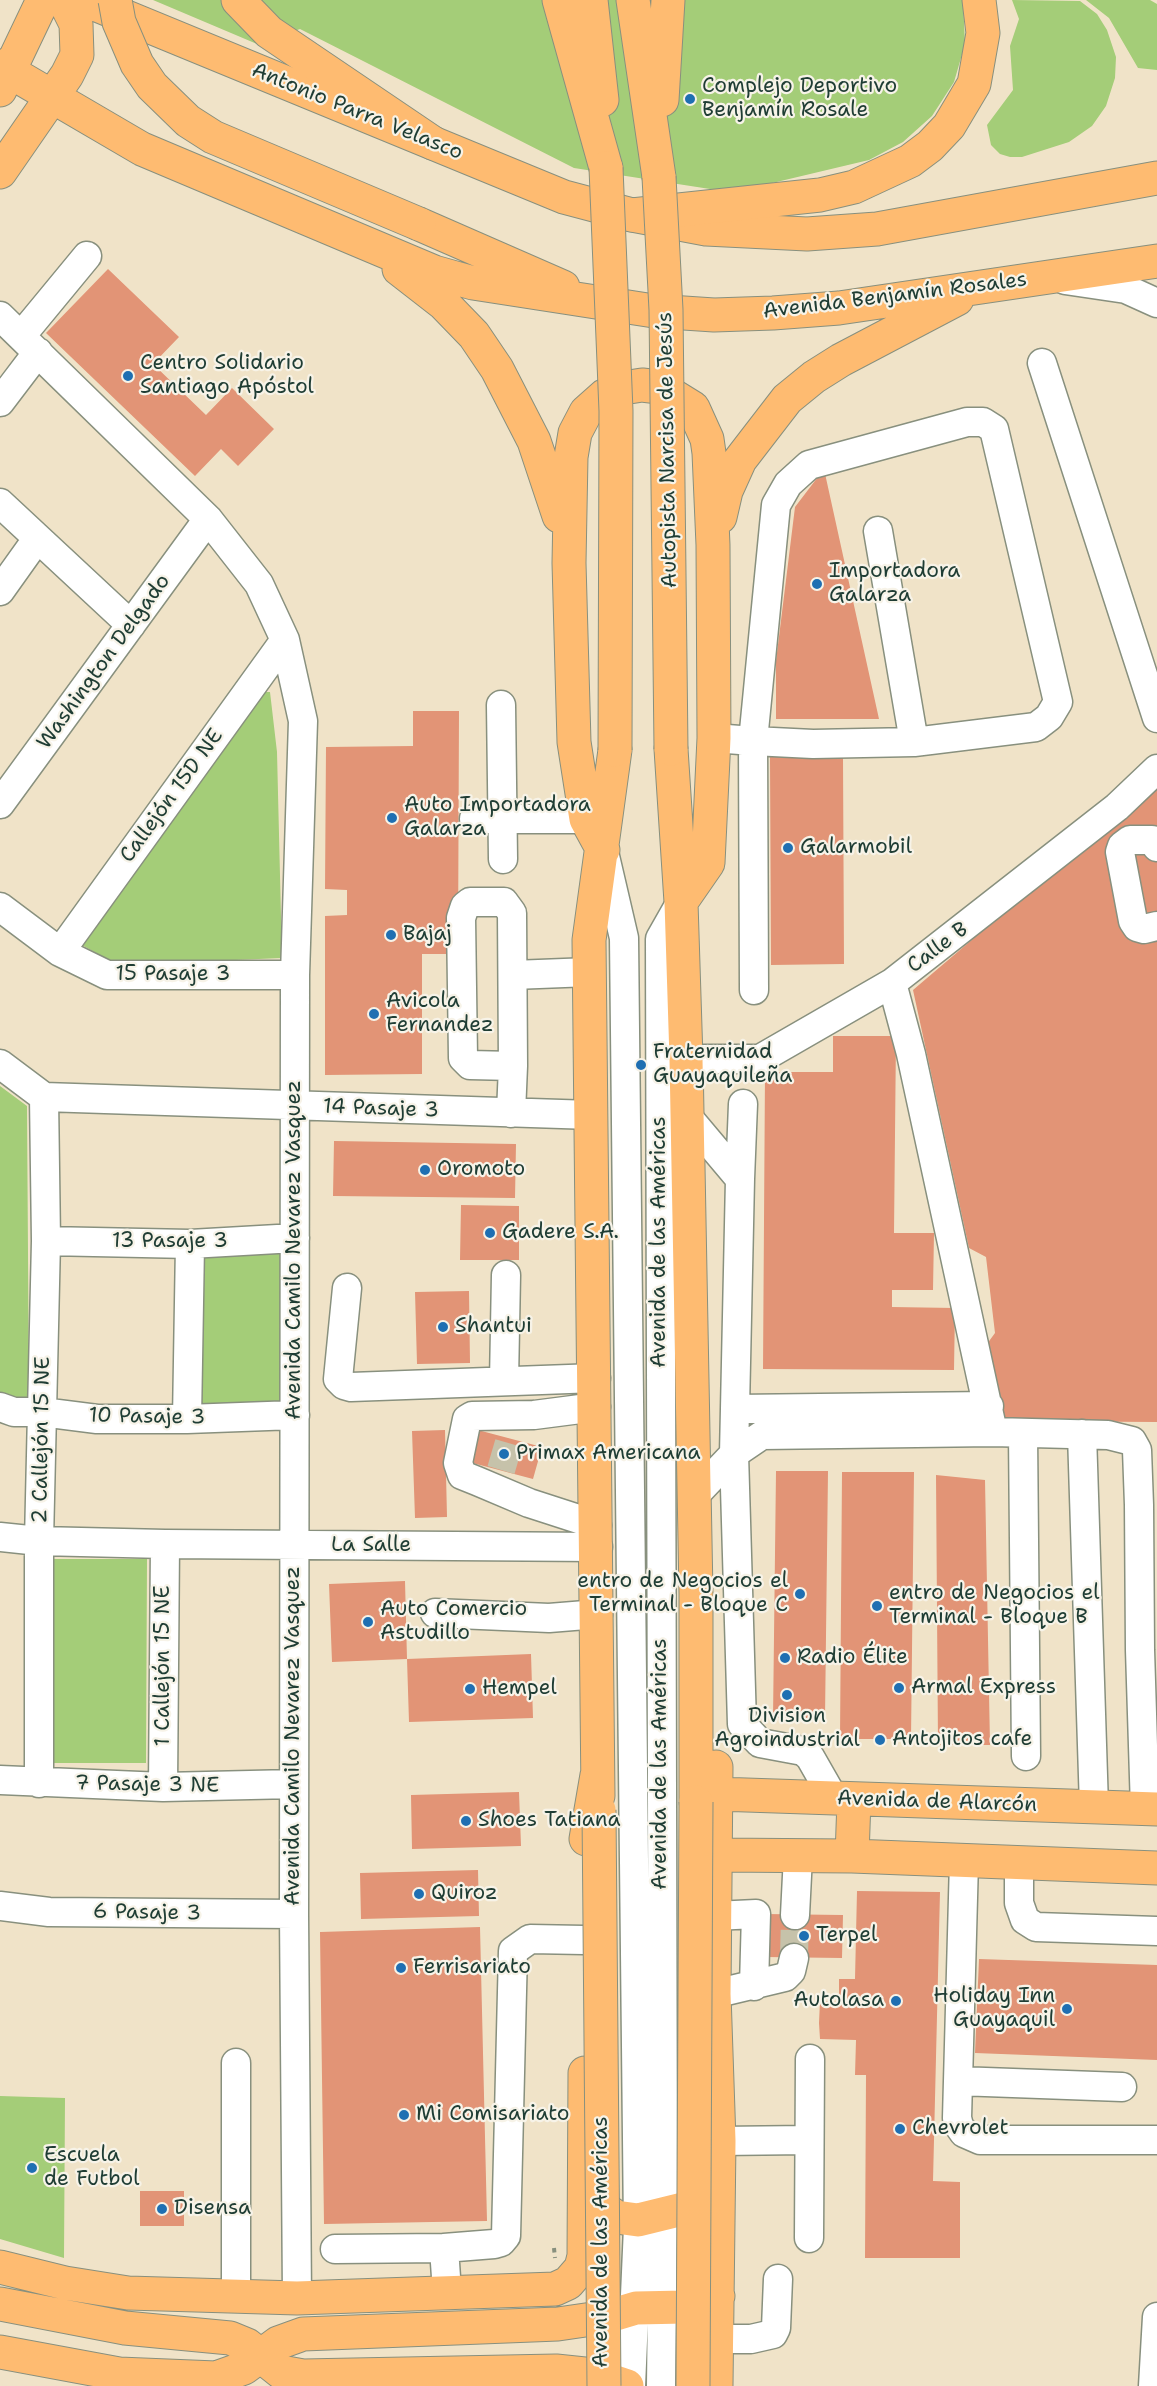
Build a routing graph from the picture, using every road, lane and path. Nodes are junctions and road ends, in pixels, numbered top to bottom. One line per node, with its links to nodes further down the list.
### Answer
1 (43, 0): 11 (main road)
2 (64, 0): 12 (main road)
3 (85, 0): 13 (main road, Antonio Parra Velasco)
4 (115, 0): 26 (main road, bridge)
5 (238, 0): 13 (main road)
6 (559, 0): 14 (main road)
7 (591, 0): 14 (main road)
8 (633, 0): 16 (main road, Autopista Narcisa de Jesús)
9 (668, 0): 16 (main road)
10 (979, 0): 18 (main road)
11 (4, 76): 12 (main road)
12 (53, 96): 15 (main road); 19 (main road)
13 (433, 143): 18 (main road, Antonio Parra Velasco)
14 (606, 168): 53 (main road, bridge)
15 (0, 171)
16 (659, 177): 55 (main road, Autopista Narcisa de Jesús, bridge)
17 (1157, 177): 18 (main road)
18 (632, 215)
19 (341, 233): 26 (main road); 37 (main road)
20 (87, 256): 29 (street)
21 (1157, 261): 22 (main road, Avenida Benjamín Rosales)
22 (1030, 279): 23 (main road, Avenida Benjamín Rosales); 24 (street)
23 (979, 288): 26 (main road, Avenida Benjamín Rosales); 36 (main road)
24 (1126, 289): 25 (street); 27 (street)
25 (1157, 292)
26 (597, 303)
27 (1157, 303)
28 (0, 316): 29 (street, Avenida Camilo Nevarez Vasquez)
29 (29, 344): 31 (street); 33 (street, Avenida Camilo Nevarez Vasquez)
30 (1042, 363): 42 (street)
31 (0, 402)
32 (0, 503): 35 (street)
33 (208, 519): 39 (street, Washington Delgado); 40 (street, Avenida Camilo Nevarez Vasquez)
34 (878, 531): 45 (street)
35 (37, 539): 38 (street); 39 (street)
36 (713, 545): 37 (main road); 43 (main road)
37 (569, 563): 50 (main road)
38 (2, 583)
39 (131, 625): 47 (street, Washington Delgado)
40 (285, 640): 58 (street, Callejón 15D NE); 60 (street, Avenida Camilo Nevarez Vasquez)
41 (501, 705): 51 (street)
42 (1157, 718)
43 (714, 738): 44 (street); 55 (main road)
44 (753, 741): 45 (street); 45 (street); 63 (street)
45 (914, 742)
46 (1157, 769): 48 (street, Calle B)
47 (0, 804)
48 (1117, 807): 52 (street); 62 (street, Calle B)
49 (474, 819): 51 (street)
50 (586, 819): 51 (street); 53 (main road)
51 (502, 820): 54 (street)
52 (1144, 843): 57 (street)
53 (603, 850): 59 (main road, Avenida de las Américas); 132 (street, Avenida de las Américas)
54 (502, 859)
55 (681, 902): 64 (main road, Avenida de las Américas); 132 (street, Avenida de las Américas)
56 (0, 907): 58 (street, 15 Pasaje 3)
57 (1157, 926)
58 (60, 952): 60 (street, 15 Pasaje 3)
59 (590, 972): 61 (street); 71 (main road, Avenida de las Américas)
60 (295, 975): 69 (street, Avenida Camilo Nevarez Vasquez)
61 (513, 975): 66 (street); 66 (street)
62 (892, 983): 64 (street, Calle B); 86 (street)
63 (754, 990)
64 (686, 1059): 72 (main road, Avenida de las Américas)
65 (0, 1064): 67 (street)
66 (513, 1066): 70 (street)
67 (44, 1097): 69 (street, 14 Pasaje 3); 75 (street, 2 Callejón 15 NE)
68 (743, 1104): 73 (street)
69 (295, 1106): 70 (street, 14 Pasaje 3); 74 (street, Avenida Camilo Nevarez Vasquez)
70 (510, 1113): 71 (street, 14 Pasaje 3)
71 (592, 1115): 80 (main road, Avenida de las Américas)
72 (687, 1116): 73 (street); 90 (main road, Avenida de las Américas)
73 (740, 1179): 82 (street)
74 (295, 1238): 76 (street, 13 Pasaje 3); 84 (street, Avenida Camilo Nevarez Vasquez)
75 (46, 1241): 76 (street, 13 Pasaje 3); 83 (street, 2 Callejón 15 NE)
76 (190, 1244): 85 (street)
77 (506, 1275): 79 (street)
78 (346, 1288): 79 (street)
79 (504, 1381): 80 (street)
80 (596, 1392): 91 (main road, Avenida de las Américas); 91 (street)
81 (0, 1407): 83 (street, 10 Pasaje 3)
82 (736, 1409): 86 (street); 89 (street)
83 (42, 1412): 85 (street, 10 Pasaje 3); 93 (street, 2 Callejón 15 NE)
84 (295, 1414): 85 (street, 10 Pasaje 3); 95 (street, Avenida Camilo Nevarez Vasquez)
85 (186, 1419)
86 (991, 1419): 87 (street); 89 (street)
87 (1023, 1432): 88 (street); 98 (street)
88 (1082, 1434): 106 (street); 107 (street)
89 (734, 1454): 90 (street); 105 (street)
90 (694, 1496): 104 (main road, Avenida de las Américas)
91 (597, 1536): 95 (street, La Salle); 97 (main road, Avenida de las Américas)
92 (0, 1537): 93 (street, La Salle)
93 (39, 1541): 94 (street, La Salle); 101 (street, 2 Callejón 15 NE)
94 (165, 1544): 95 (street, La Salle); 103 (street, 1 Callejón 15 NE)
95 (294, 1546): 102 (street, Avenida Camilo Nevarez Vasquez)
96 (435, 1614): 97 (street)
97 (598, 1614): 99 (main road, Avenida de las Américas)
98 (1026, 1756)
99 (597, 1775): 119 (main road, Avenida de las Américas); 148 (main road, Avenida de las Américas, bridge)
100 (0, 1780): 101 (street, 7 Pasaje 3 NE)
101 (39, 1783): 103 (street, 7 Pasaje 3 NE)
102 (294, 1784): 103 (street, 7 Pasaje 3 NE); 115 (street, Avenida Camilo Nevarez Vasquez)
103 (163, 1787)
104 (707, 1798): 105 (main road, Avenida de Alarcón); 108 (main road); 151 (main road, Avenida de las Américas, bridge)
105 (844, 1800): 106 (main road, Avenida de Alarcón); 110 (main road)
106 (1094, 1807): 107 (main road, Avenida de Alarcón)
107 (1151, 1809)
108 (717, 1855): 109 (main road); 117 (main road)
109 (798, 1856): 110 (main road); 116 (street)
110 (852, 1856): 111 (main road)
111 (964, 1861): 112 (main road); 125 (street)
112 (1019, 1863): 113 (main road); 118 (street)
113 (1157, 1868)
114 (0, 1906): 115 (street, 6 Pasaje 3)
115 (294, 1914): 141 (street, Avenida Camilo Nevarez Vasquez)
116 (756, 1914): 117 (street); 121 (street)
117 (714, 1916): 122 (main road)
118 (1157, 1931)
119 (584, 1940): 131 (main road, Avenida de las Américas); 134 (street)
120 (794, 1958): 121 (street)
121 (754, 1986): 122 (street)
122 (714, 1994): 129 (main road)
123 (810, 2059): 127 (street)
124 (236, 2063): 140 (street)
125 (958, 2081): 126 (street); 128 (street)
126 (1122, 2087)
127 (808, 2140): 129 (street); 133 (street)
128 (1157, 2140)
129 (719, 2141): 130 (main road)
130 (718, 2191): 132 (main road); 139 (main road)
131 (585, 2195): 132 (main road); 138 (main road, Avenida de las Américas)
132 (650, 2216): 143 (street, Avenida de las Américas)
133 (808, 2238)
134 (444, 2248): 135 (street); 138 (street)
135 (335, 2249)
136 (0, 2267): 140 (main road)
137 (778, 2279): 145 (street)
138 (447, 2292): 141 (main road)
139 (719, 2295): 143 (main road); 145 (main road)
140 (236, 2296): 141 (main road)
141 (297, 2298)
142 (0, 2304): 147 (main road)
143 (649, 2308): 147 (main road); 149 (street, Avenida de las Américas); 150 (street, Avenida de las Américas)
144 (1157, 2317): 153 (street)
145 (718, 2339): 152 (main road)
146 (0, 2352): 147 (main road)
147 (261, 2356): 149 (main road)
148 (603, 2386)
149 (629, 2386)
150 (661, 2386)
151 (693, 2386)
152 (716, 2386)
153 (1153, 2386)

